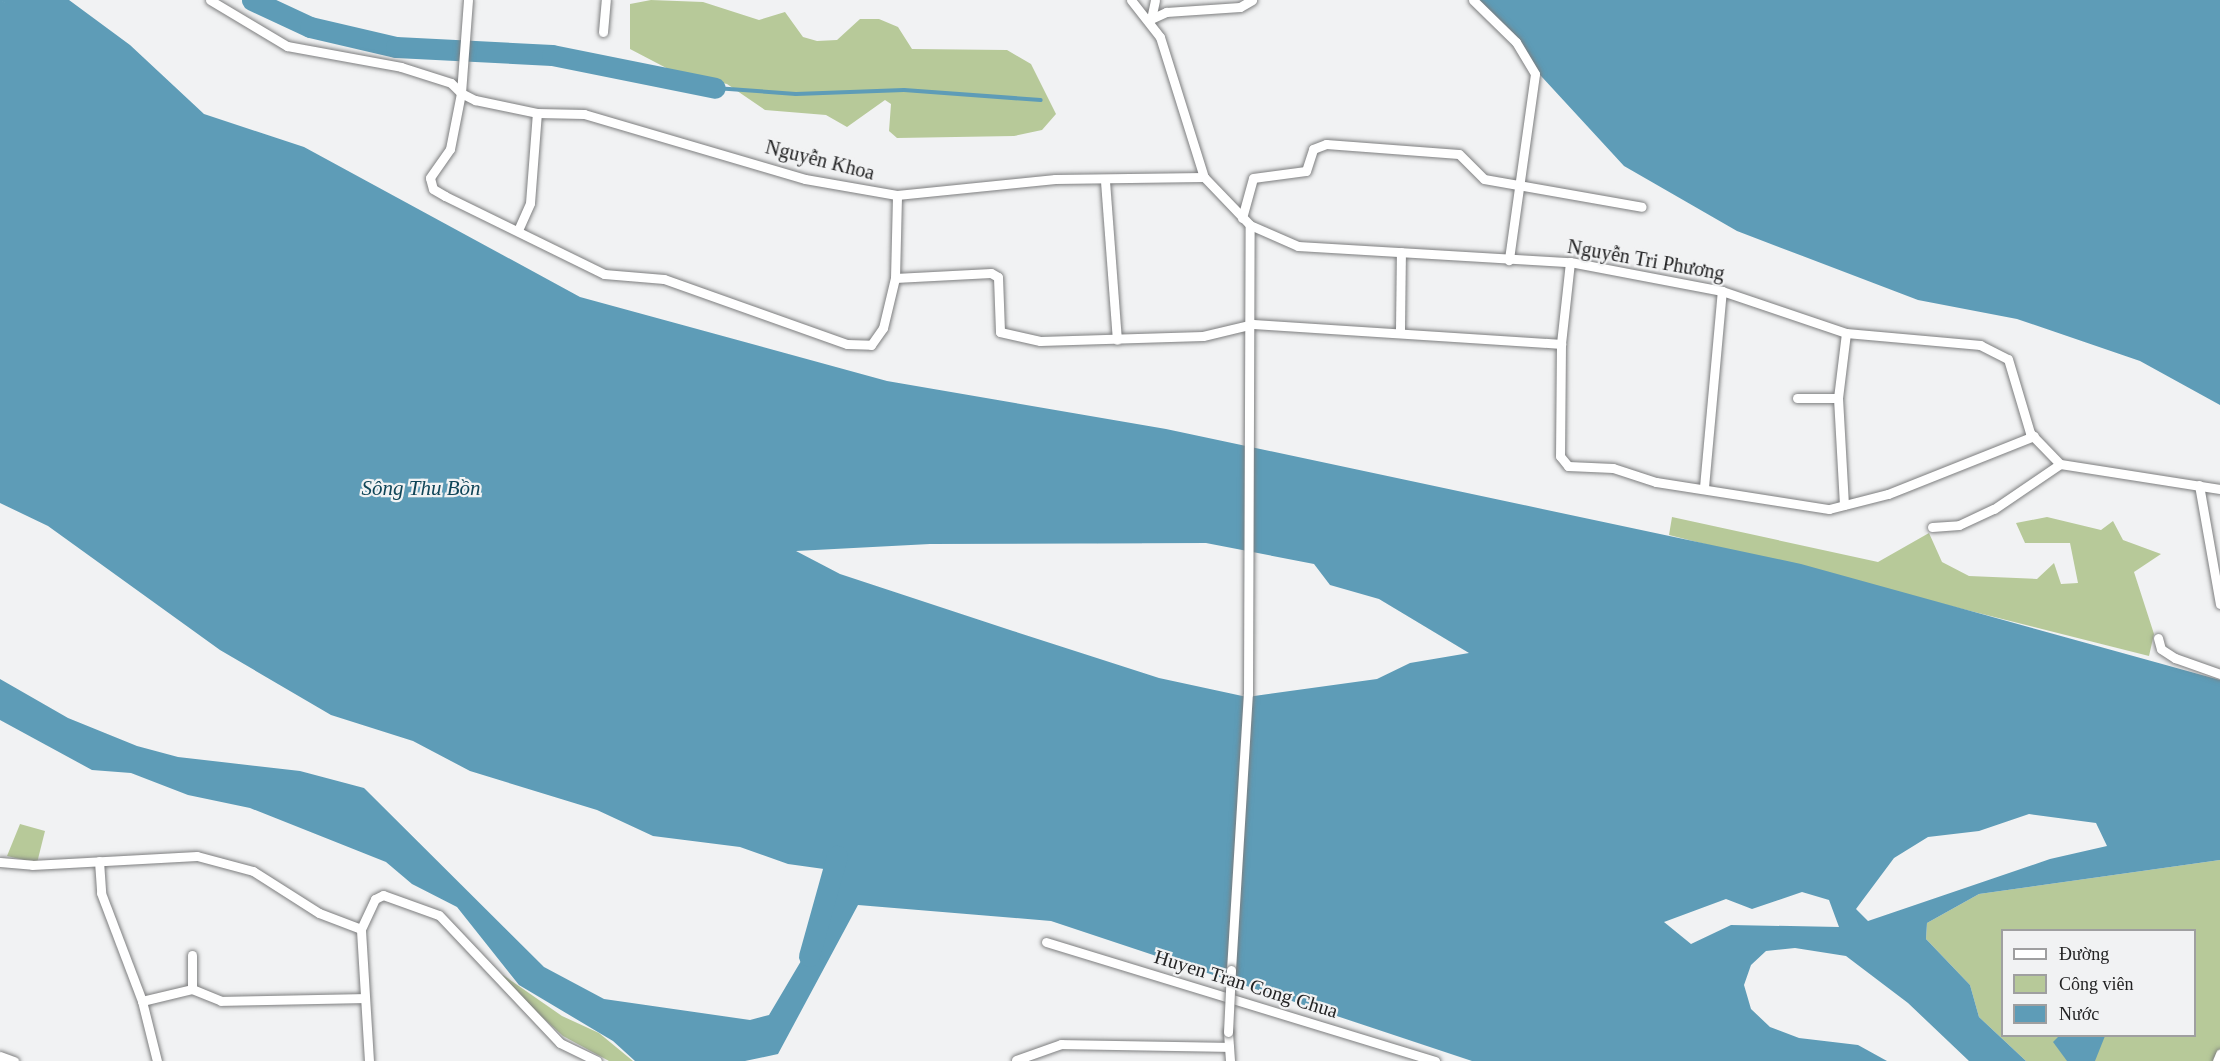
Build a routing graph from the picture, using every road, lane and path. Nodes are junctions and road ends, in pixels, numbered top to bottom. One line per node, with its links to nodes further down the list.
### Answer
1 (210, 0): 10 (street, Nguyễn Khoa)
2 (468, 0): 10 (street)
3 (606, 0): 9 (street)
4 (1131, 0): 8 (street, Nguyễn Tri Phương)
5 (1155, 0): 8 (street)
6 (1251, 0): 8 (street)
7 (1473, 0): 14 (street)
8 (1151, 19): 12 (street, Nguyễn Tri Phương)
9 (603, 32)
10 (461, 93): 11 (street, Nguyễn Khoa); 18 (street)
11 (537, 113): 15 (street, Nguyễn Khoa); 18 (street)
12 (1204, 177): 13 (street, Nguyễn Khoa); 17 (street, Nguyễn Tri Phương)
13 (1105, 181): 15 (street, Nguyễn Khoa); 27 (street)
14 (1516, 187): 16 (street); 17 (street); 20 (street)
15 (897, 195): 22 (street)
16 (1642, 207)
17 (1246, 221): 19 (street, Nguyễn Tri Phương); 24 (street)
18 (519, 228): 22 (street)
19 (1401, 252): 20 (street, Nguyễn Tri Phương); 25 (street)
20 (1509, 260): 21 (street, Nguyễn Tri Phương)
21 (1570, 262): 23 (street, Nguyễn Tri Phương); 28 (street)
22 (895, 278): 27 (street)
23 (1722, 291): 26 (street, Nguyễn Tri Phương); 34 (street)
24 (1253, 324): 25 (street); 27 (street); 49 (street, bridge)
25 (1400, 329): 28 (street)
26 (1846, 333): 30 (street); 31 (street, Nguyễn Tri Phương)
27 (1117, 340)
28 (1561, 344): 34 (street)
29 (1797, 398): 30 (street)
30 (1838, 398): 36 (street)
31 (2034, 436): 32 (street, Nguyễn Tri Phương); 36 (street)
32 (2060, 464): 33 (street); 37 (street)
33 (2199, 485): 35 (street); 38 (street)
34 (1704, 487): 36 (street)
35 (2220, 489)
36 (1844, 505)
37 (1932, 527)
38 (2220, 604)
39 (2158, 638): 40 (street)
40 (2220, 674)
41 (99, 861): 42 (street); 43 (street); 48 (street)
42 (0, 862)
43 (362, 929): 47 (street); 56 (street)
44 (1046, 942): 58 (street, Huyen Tran Cong Chua)
45 (192, 955): 46 (street)
46 (192, 989): 47 (street); 48 (street)
47 (363, 998): 55 (street)
48 (142, 1001): 54 (street)
49 (1228, 1047): 52 (street); 57 (street)
50 (2220, 1054): 59 (street)
51 (0, 1056): 53 (street)
52 (1016, 1060)
53 (14, 1061)
54 (157, 1061)
55 (369, 1061)
56 (597, 1061)
57 (1230, 1061)
58 (1435, 1061)
59 (2217, 1061)

